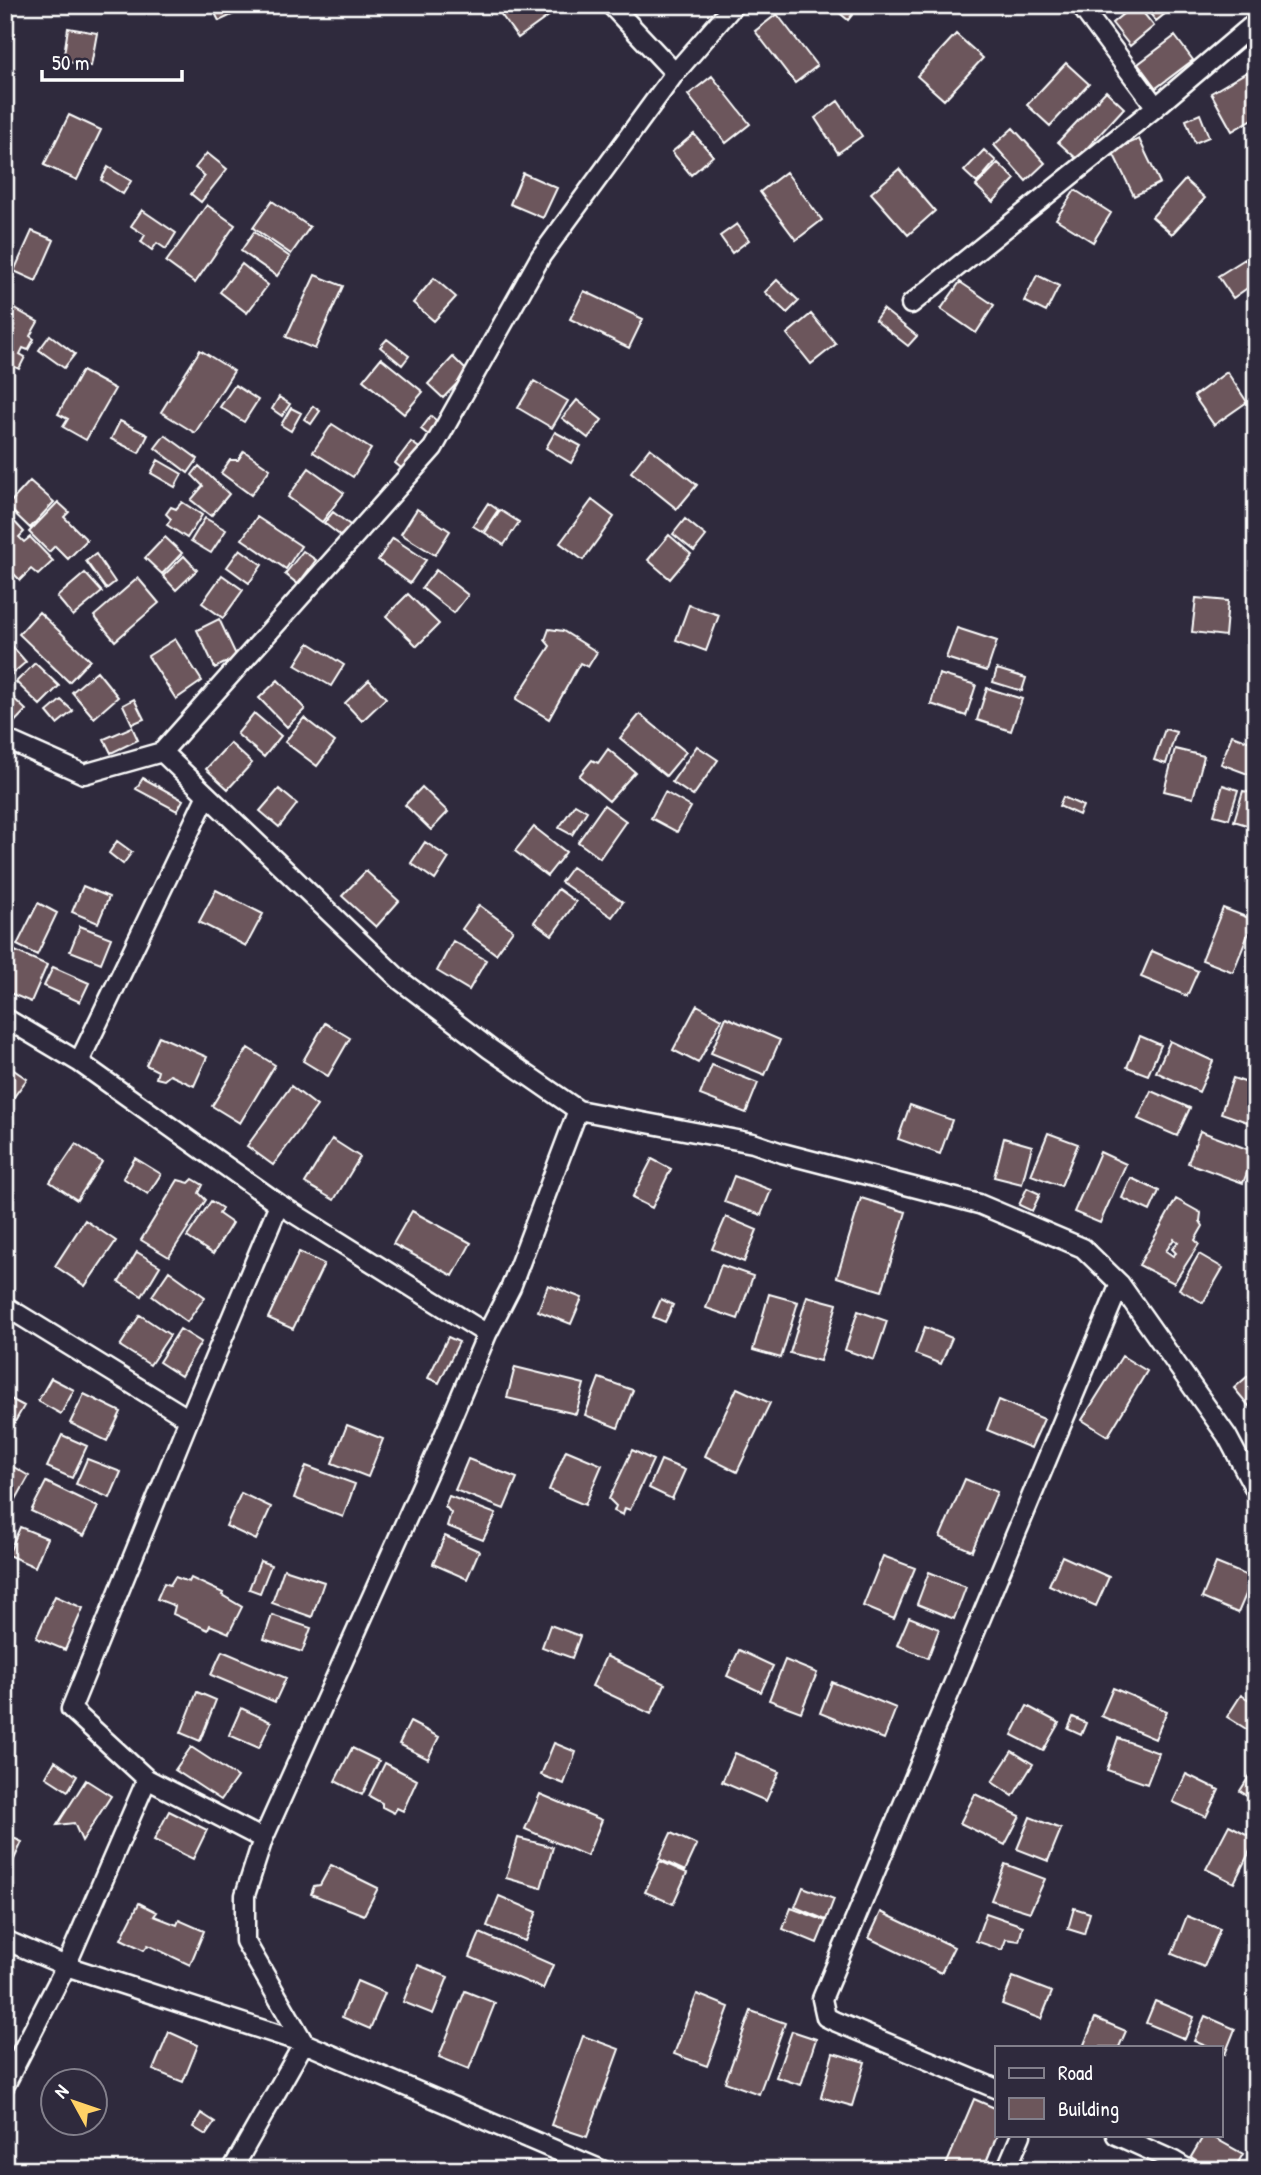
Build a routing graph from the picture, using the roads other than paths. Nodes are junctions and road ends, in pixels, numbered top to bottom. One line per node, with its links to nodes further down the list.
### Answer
1 (611, 5): 5 (street)
2 (734, 5): 5 (street)
3 (1080, 5): 6 (street)
4 (1256, 22): 6 (street)
5 (675, 73): 9 (street)
6 (1156, 107): 7 (street)
7 (911, 304)
8 (5, 739): 9 (street)
9 (162, 752): 10 (street)
10 (207, 795): 12 (street); 13 (street)
11 (5, 1018): 12 (street)
12 (79, 1062): 14 (street)
13 (578, 1110): 15 (street); 17 (street)
14 (279, 1204): 17 (street); 18 (street)
15 (1120, 1284): 19 (street); 26 (street)
16 (5, 1307): 18 (street)
17 (487, 1334): 21 (street)
18 (189, 1419): 20 (street)
19 (1256, 1491)
20 (147, 1779): 21 (street); 23 (street)
21 (263, 1839): 24 (street)
22 (5, 1940): 23 (street)
23 (66, 1966): 24 (street); 25 (street)
24 (304, 2043): 29 (street); 30 (street)
25 (5, 2085)
26 (995, 2088)
27 (1021, 2136): 31 (street)
28 (1118, 2136): 32 (street)
29 (232, 2170)
30 (602, 2170)
31 (1006, 2170)
32 (1189, 2170)

